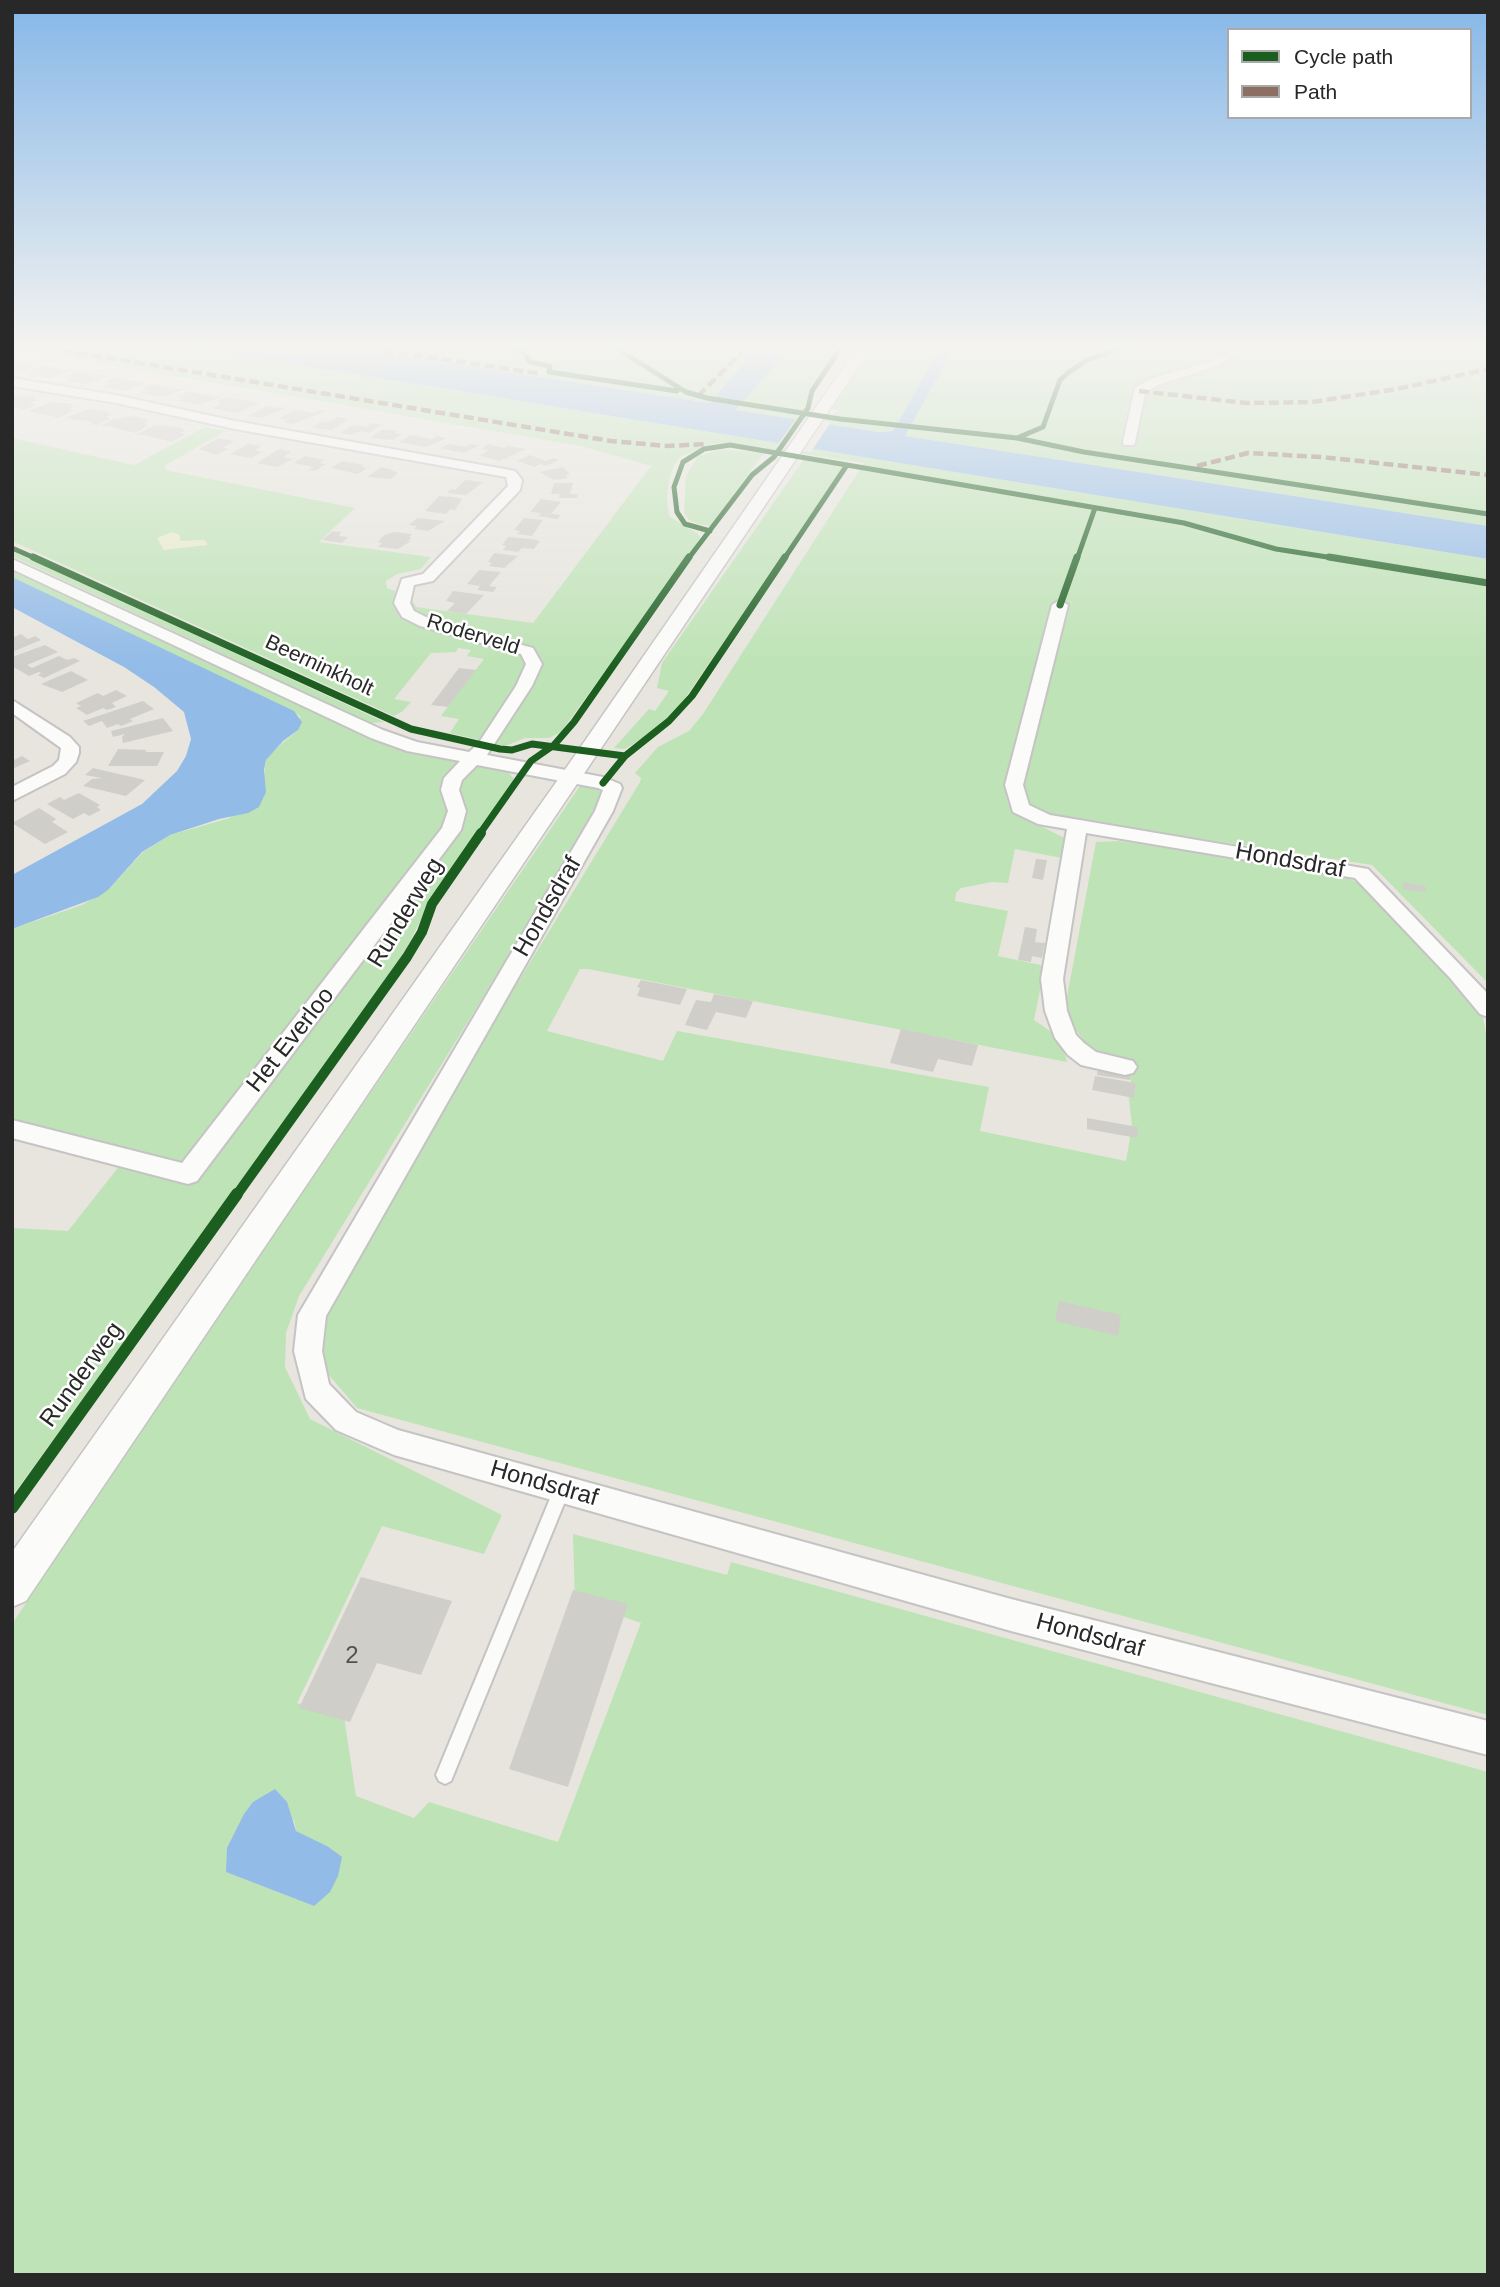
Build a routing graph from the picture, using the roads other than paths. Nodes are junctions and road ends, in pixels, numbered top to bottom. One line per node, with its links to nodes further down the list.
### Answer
1 (402, 455): 6 (street, Roderveld)
2 (791, 455): 7 (street)
3 (12, 563): 6 (street, Beerninkholt)
4 (1059, 605): 9 (street, Hondsdraf)
5 (12, 705): 8 (street)
6 (475, 759): 7 (street, Beerninkholt); 12 (street, Het Everloo)
7 (572, 776): 13 (street, Hondsdraf); 14 (street)
8 (12, 795)
9 (1077, 826): 10 (street, Hondsdraf); 11 (street)
10 (1487, 1013)
11 (1125, 1067)
12 (12, 1129)
13 (562, 1489): 15 (street, Hondsdraf); 16 (lane)
14 (12, 1587)
15 (1488, 1738)
16 (445, 1775)

